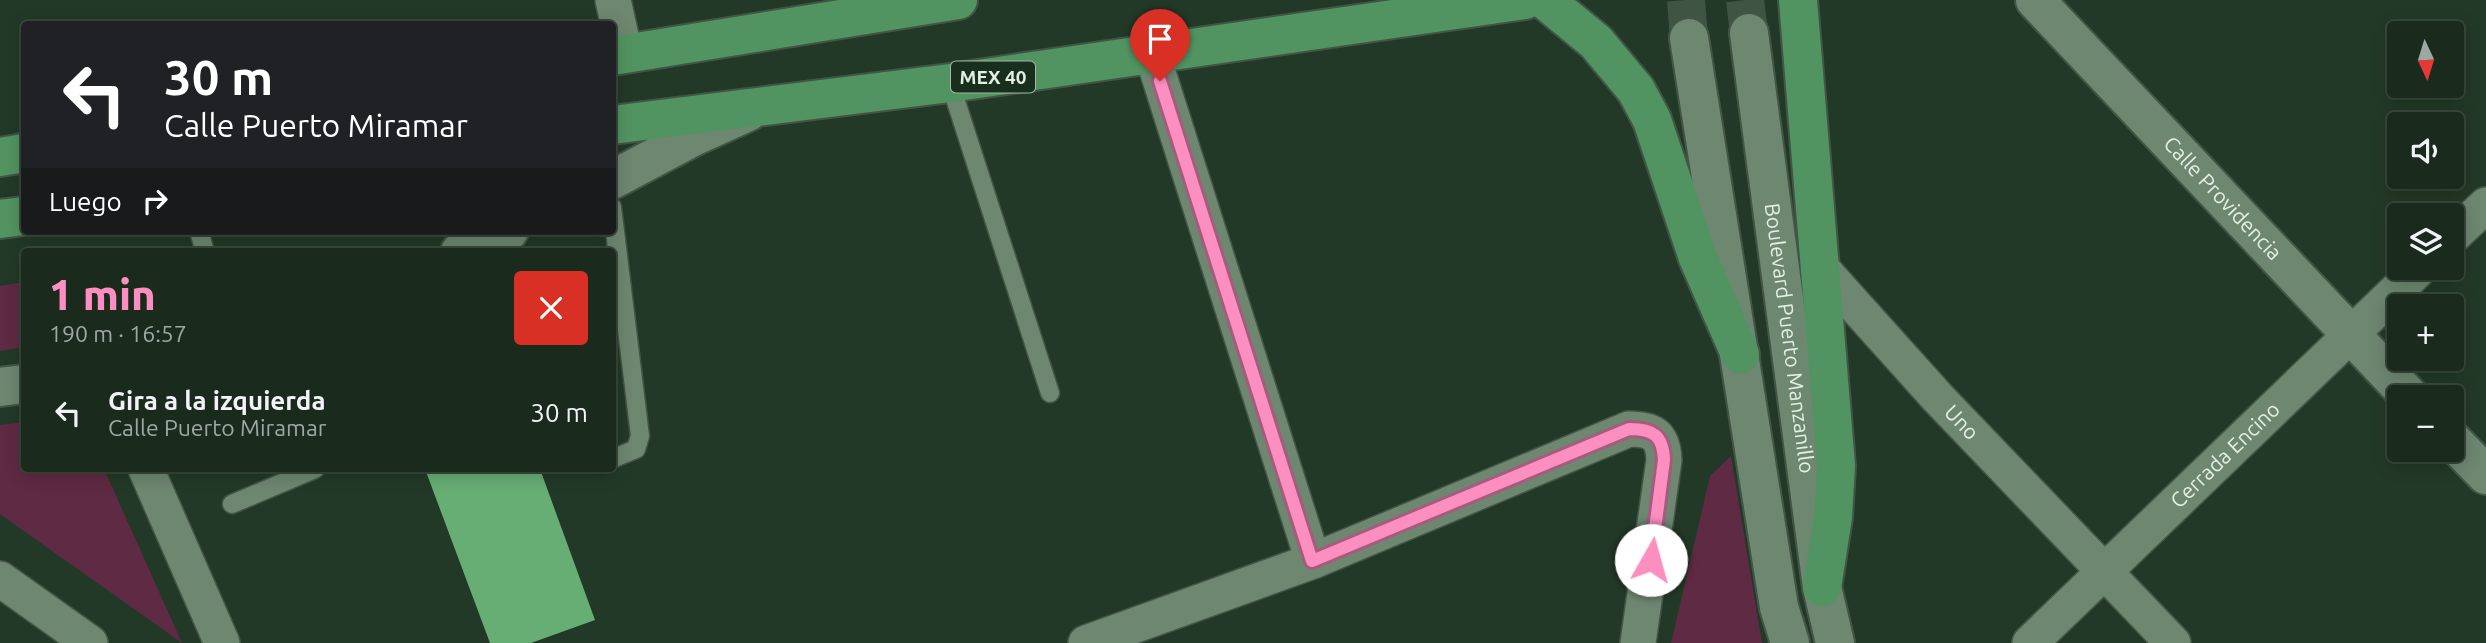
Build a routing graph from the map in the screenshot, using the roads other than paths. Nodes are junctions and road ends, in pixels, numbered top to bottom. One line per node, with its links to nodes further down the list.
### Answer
1 (613, 0): 7 (street)
2 (958, 0): 12 (main road)
3 (1525, 0): 11 (main road, MEX 40)
4 (1545, 0): 29 (main road)
5 (1798, 0): 25 (main road)
6 (2035, 0): 28 (street, Calle Providencia)
7 (615, 21)
8 (616, 28): 12 (street)
9 (1749, 33): 43 (street, Boulevard Puerto Manzanillo)
10 (1689, 38): 29 (street)
11 (1152, 54): 13 (main road, MEX 40); 40 (street)
12 (619, 55)
13 (950, 83): 14 (main road, MEX 40); 33 (lane)
14 (754, 109): 15 (main road, MEX 40); 18 (street)
15 (616, 125)
16 (21, 154): 17 (main road)
17 (0, 157)
18 (616, 178)
19 (2486, 205): 22 (street)
20 (21, 216): 21 (main road)
21 (0, 219)
22 (2464, 226)
23 (500, 235): 24 (street)
24 (472, 248)
25 (1823, 270): 41 (street, Uno); 43 (main road)
26 (617, 273): 35 (lane)
27 (2407, 280): 28 (street, Cerrada Encino)
28 (2349, 335): 31 (street, Calle Providencia); 41 (street, Cerrada Encino)
29 (1740, 354): 48 (street)
30 (21, 384): 32 (street)
31 (2398, 385)
32 (0, 387)
33 (1050, 393)
34 (2464, 452): 38 (street)
35 (616, 457)
36 (147, 472): 46 (street)
37 (308, 472): 39 (lane)
38 (2486, 475)
39 (232, 504)
40 (1312, 561): 44 (street); 47 (street)
41 (2105, 572): 50 (street, Cerrada Encino); 51 (street, Uno)
42 (0, 579): 45 (street)
43 (1822, 587): 49 (street, Boulevard Puerto Manzanillo)
44 (1096, 641)
45 (90, 643)
46 (222, 643)
47 (1638, 643)
48 (1790, 643)
49 (1835, 643)
50 (2030, 643)
51 (2173, 643)

